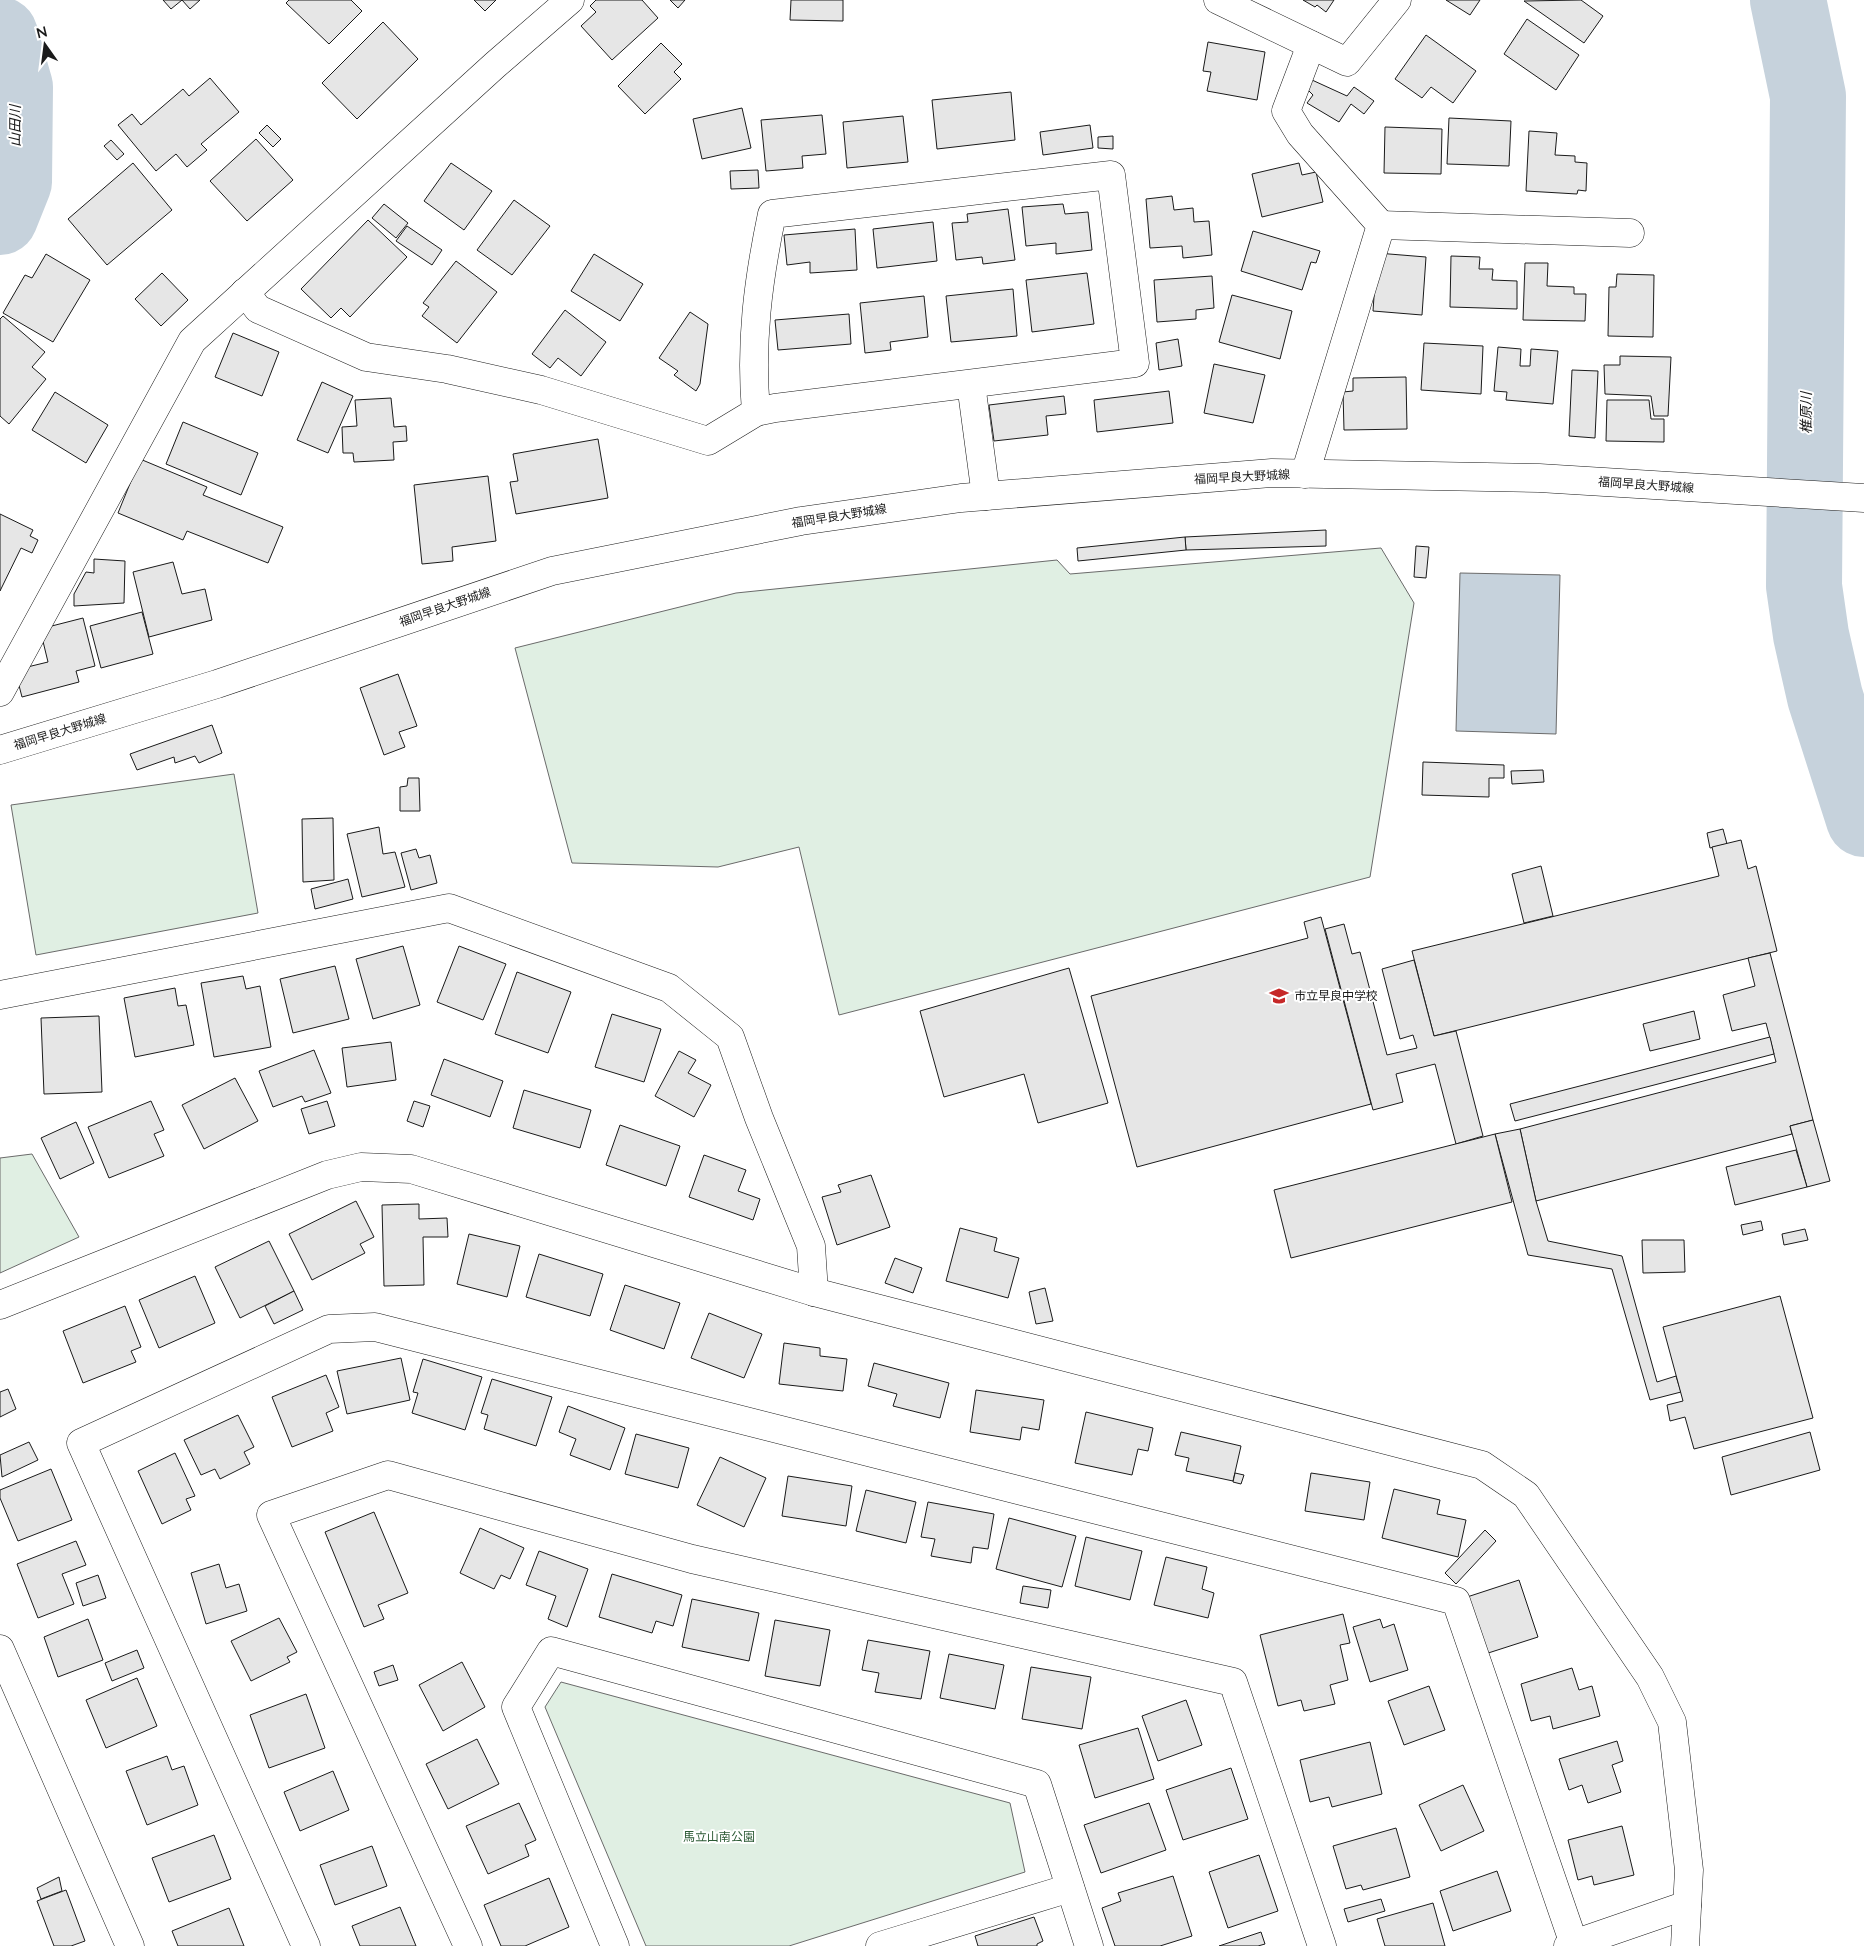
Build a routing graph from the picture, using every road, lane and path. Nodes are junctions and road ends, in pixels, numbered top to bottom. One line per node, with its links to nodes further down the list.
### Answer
1 (570, 0): 7 (street)
2 (1218, 0): 4 (street)
3 (1397, 0): 4 (street)
4 (1311, 45): 5 (street)
5 (1381, 224): 6 (street); 10 (street)
6 (1630, 232)
7 (245, 292): 9 (street); 13 (street)
8 (971, 384): 9 (street); 9 (street); 11 (street)
9 (756, 412)
10 (1304, 474): 11 (street, 福岡早良大野城線); 12 (street, 福岡早良大野城線)
11 (986, 496): 14 (street, 福岡早良大野城線)
12 (1864, 498)
13 (0, 692)
14 (0, 750)
15 (0, 995): 16 (street)
16 (814, 1292): 17 (street); 21 (street)
17 (0, 1305)
18 (0, 1649): 19 (street)
19 (7, 1682): 23 (street)
20 (1070, 1888): 26 (street); 27 (street); 28 (street)
21 (1687, 1905): 22 (street); 30 (street)
22 (1571, 1945): 24 (street)
23 (130, 1946)
24 (306, 1946)
25 (468, 1946): 29 (street)
26 (614, 1946)
27 (880, 1946)
28 (1089, 1946)
29 (1322, 1946)
30 (1685, 1946)

